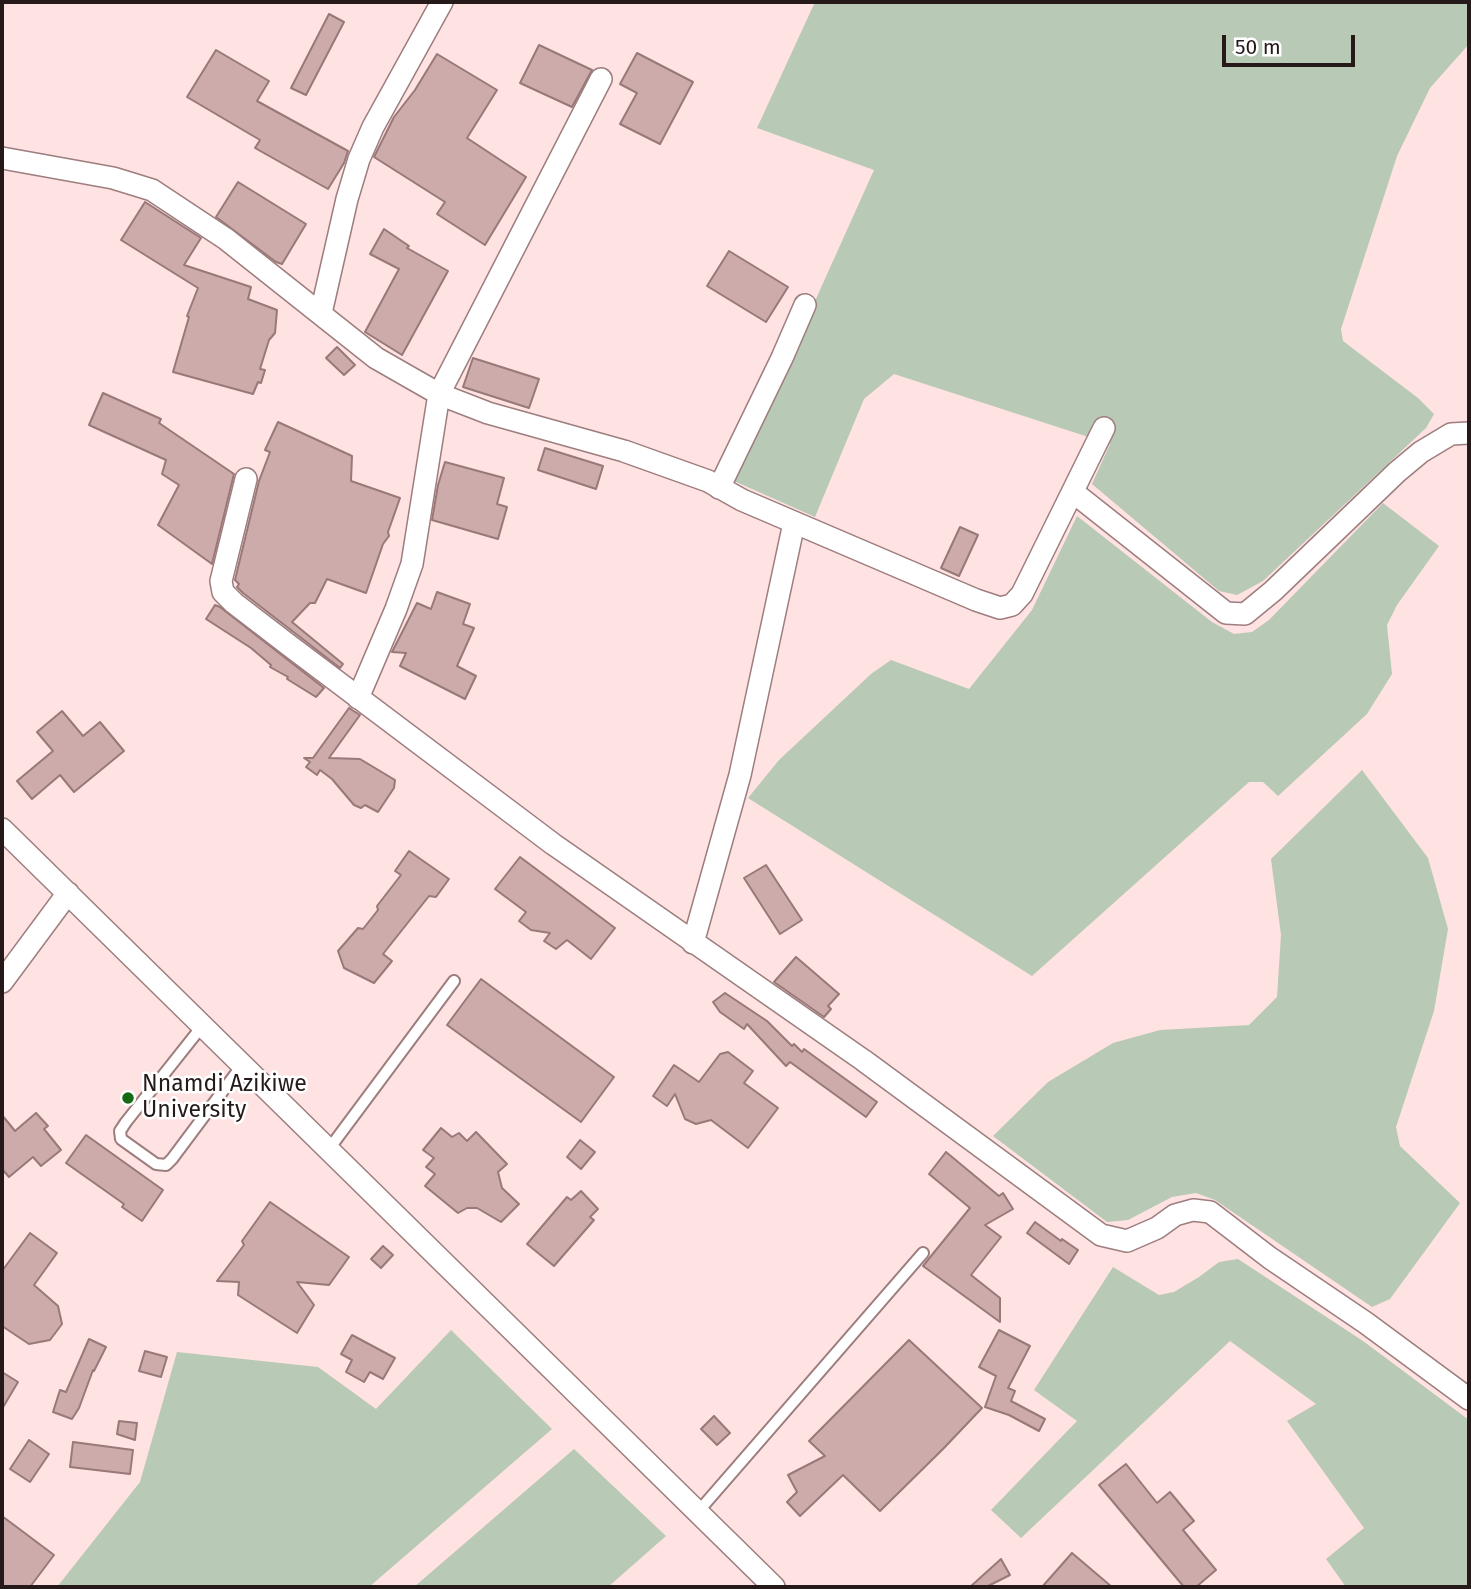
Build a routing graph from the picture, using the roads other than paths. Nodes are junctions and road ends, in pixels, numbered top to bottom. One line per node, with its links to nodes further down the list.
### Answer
1 (442, 2): 5 (street)
2 (601, 79): 6 (street)
3 (2, 159): 5 (street)
4 (805, 305): 10 (street)
5 (321, 313): 6 (street)
6 (439, 394): 10 (street); 13 (street)
7 (1104, 428): 11 (street)
8 (1469, 433): 11 (street)
9 (246, 479): 13 (street)
10 (719, 488): 12 (street)
11 (1073, 492): 12 (street)
12 (794, 523): 16 (street)
13 (358, 698): 16 (street)
14 (2, 829): 15 (street)
15 (68, 893): 18 (street); 19 (street)
16 (694, 943): 23 (street)
17 (454, 981): 21 (lane)
18 (2, 982)
19 (203, 1025): 20 (street); 20 (lane)
20 (243, 1064): 21 (street)
21 (329, 1149): 24 (street)
22 (923, 1253): 24 (lane)
23 (1469, 1399)
24 (697, 1513): 25 (street)
25 (774, 1587)

